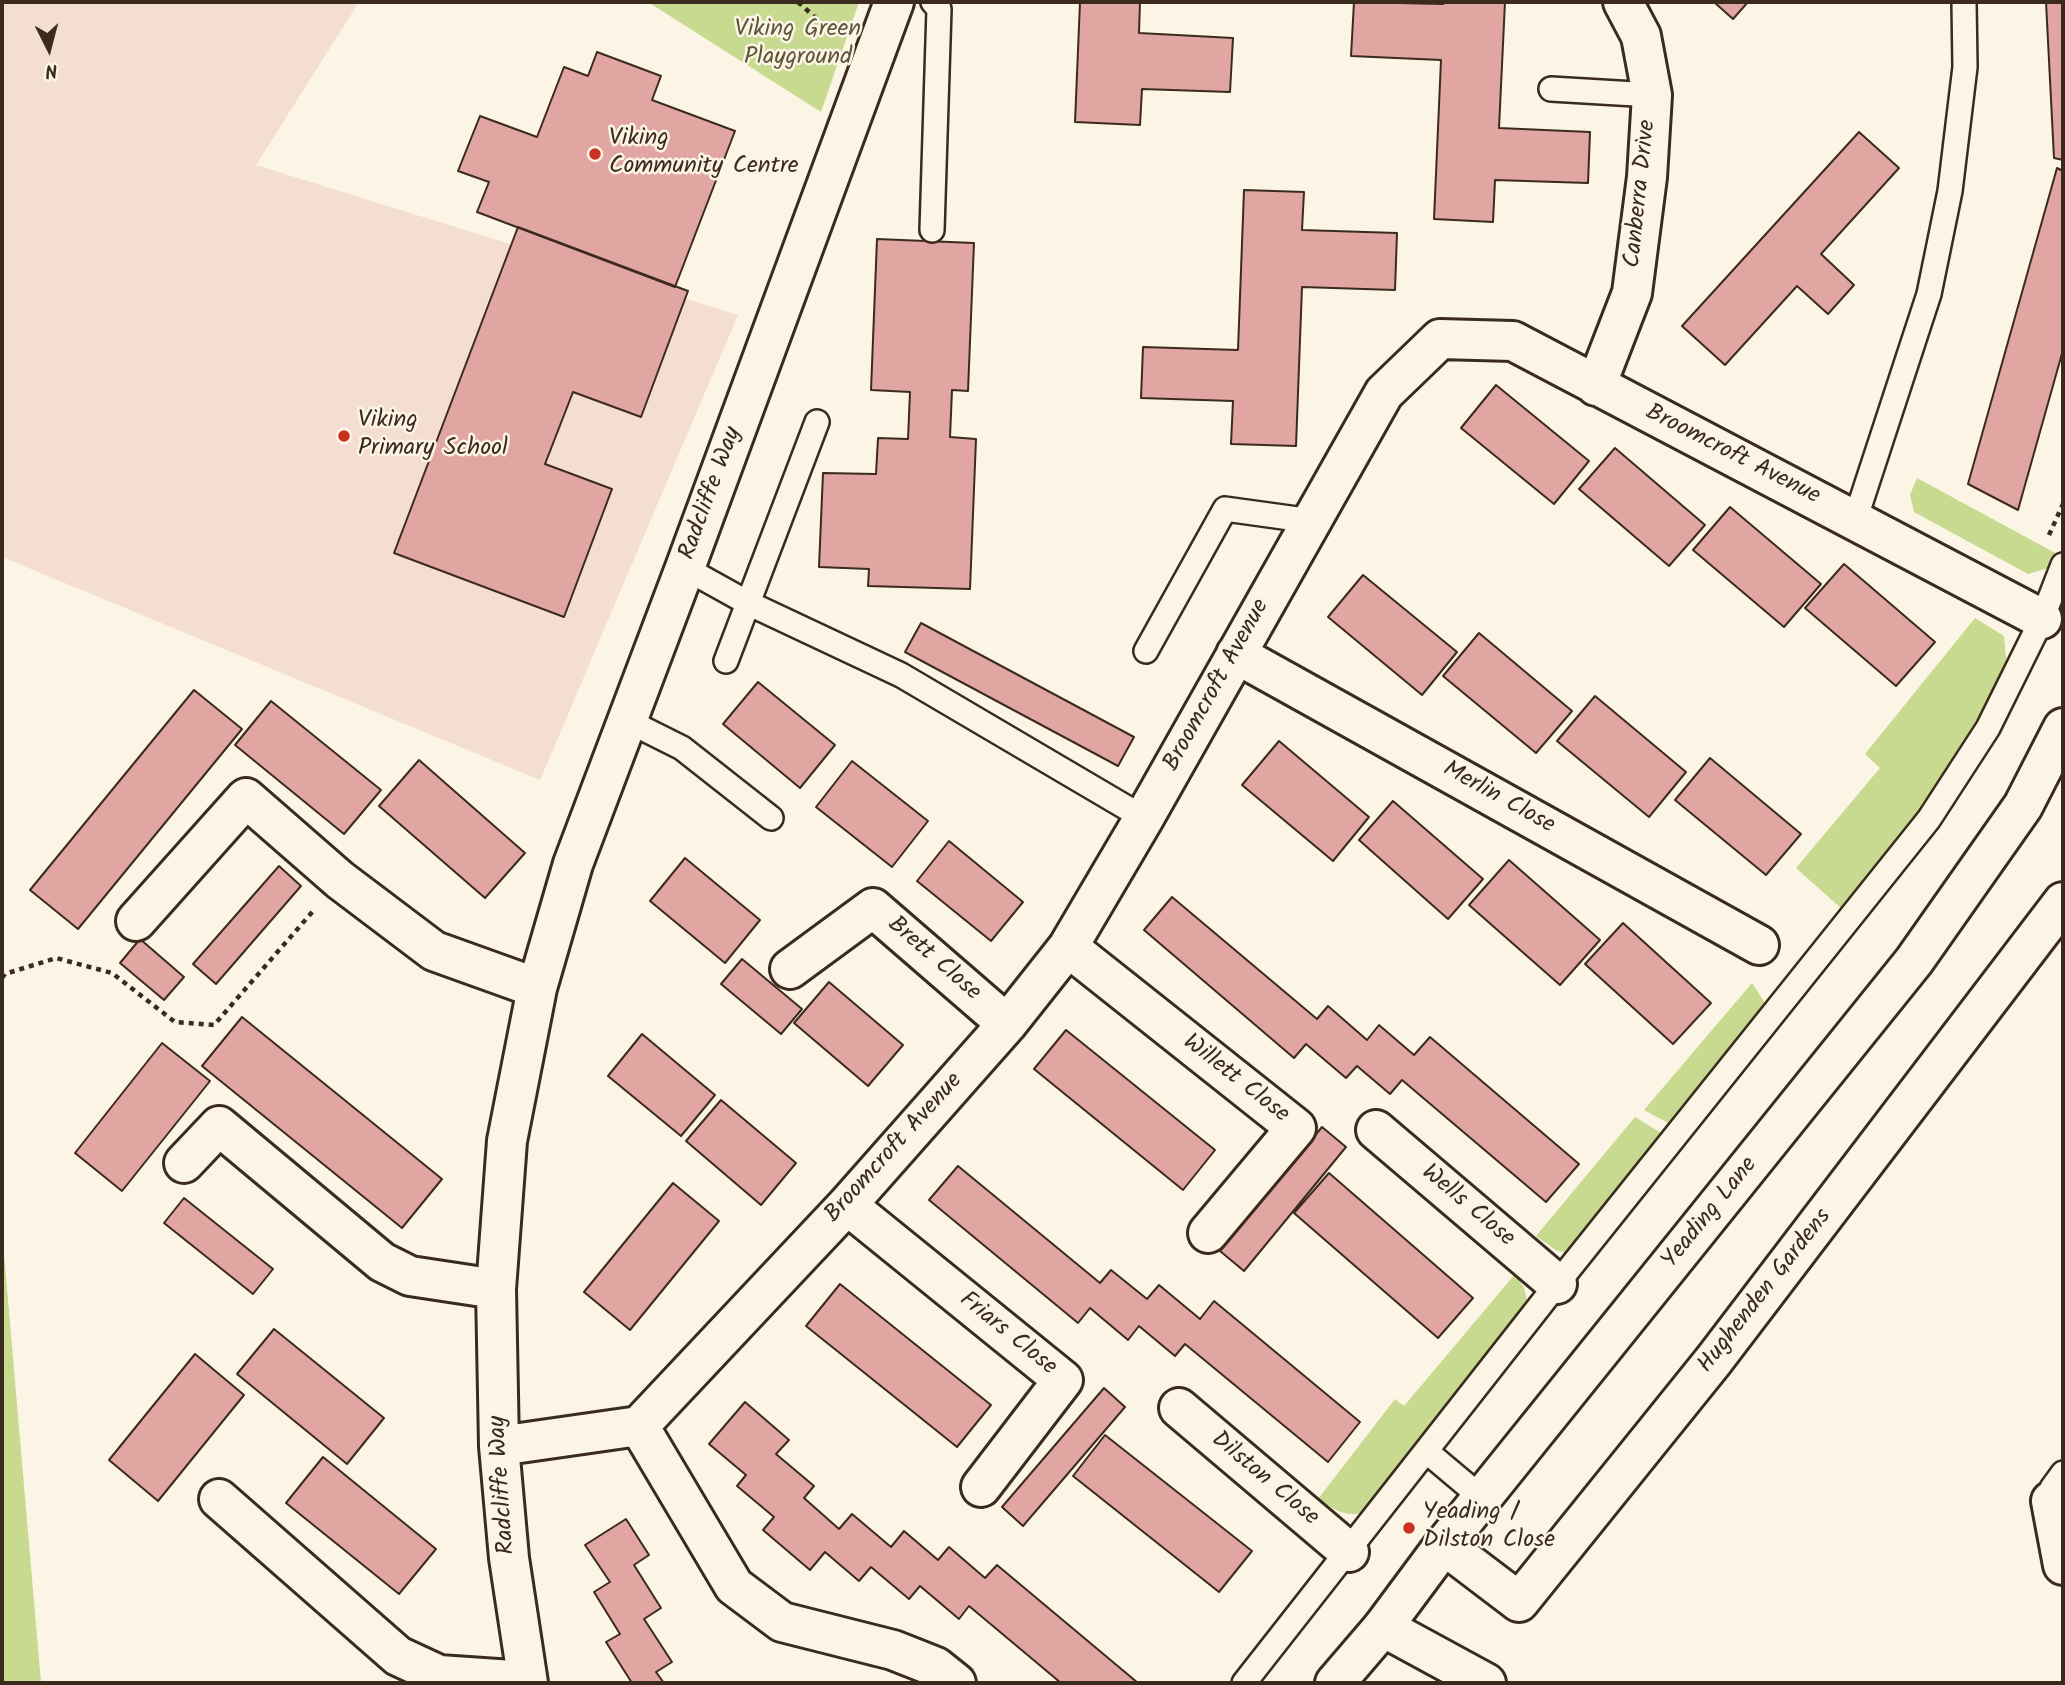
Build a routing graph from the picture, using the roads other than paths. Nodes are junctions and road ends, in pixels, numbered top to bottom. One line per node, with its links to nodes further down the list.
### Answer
1 (894, 2): 13 (street, Radcliffe Way)
2 (933, 2): 7 (lane)
3 (1623, 2): 6 (street, Canberra Drive)
4 (1964, 2): 10 (lane)
5 (1552, 89): 6 (lane)
6 (1652, 95): 8 (street, Canberra Drive)
7 (932, 230)
8 (1596, 386): 10 (street, Broomcroft Avenue); 11 (street, Broomcroft Avenue)
9 (817, 422): 14 (lane)
10 (1856, 520): 15 (street, Broomcroft Avenue)
11 (1312, 521): 16 (lane); 17 (street, Broomcroft Avenue)
12 (2063, 565): 15 (lane)
13 (685, 568): 14 (lane); 19 (street, Radcliffe Way)
14 (748, 603): 18 (lane); 22 (lane)
15 (2042, 619): 34 (lane)
16 (1146, 651)
17 (1236, 654): 22 (street, Broomcroft Avenue); 25 (street, Merlin Close)
18 (726, 661)
19 (628, 721): 21 (lane); 28 (street, Radcliffe Way)
20 (2063, 728): 42 (street, Yeading Lane)
21 (771, 818)
22 (1144, 818): 26 (street, Broomcroft Avenue)
23 (2063, 902): 44 (street, Hughenden Gardens)
24 (136, 921): 28 (street)
25 (1759, 945)
26 (1068, 947): 29 (street, Broomcroft Avenue); 33 (street, Willett Close)
27 (790, 969): 29 (street, Brett Close)
28 (537, 988): 35 (street, Radcliffe Way)
29 (1007, 1024): 32 (street, Broomcroft Avenue)
30 (1376, 1130): 34 (street, Wells Close)
31 (184, 1163): 35 (street)
32 (847, 1205): 37 (street, Broomcroft Avenue); 40 (street, Friars Close)
33 (1208, 1233)
34 (1557, 1284): 39 (lane)
35 (496, 1289): 38 (street, Radcliffe Way)
36 (1179, 1408): 45 (street, Dilston Close)
37 (639, 1426): 38 (street); 50 (street)
38 (499, 1446): 49 (street, Radcliffe Way)
39 (1426, 1451): 42 (lane); 45 (lane)
40 (981, 1487)
41 (2057, 1487): 46 (street)
42 (1482, 1497): 44 (street, Yeading Lane)
43 (219, 1499): 49 (street, Radcliffe Way)
44 (1444, 1545): 47 (street, Yeading Lane)
45 (1349, 1552): 51 (lane)
46 (2063, 1565)
47 (1383, 1626): 48 (street); 52 (street, Yeading Lane)
48 (1445, 1674): 53 (street)
49 (528, 1682)
50 (956, 1683)
51 (1244, 1683)
52 (1335, 1683)
53 (1486, 1683)

